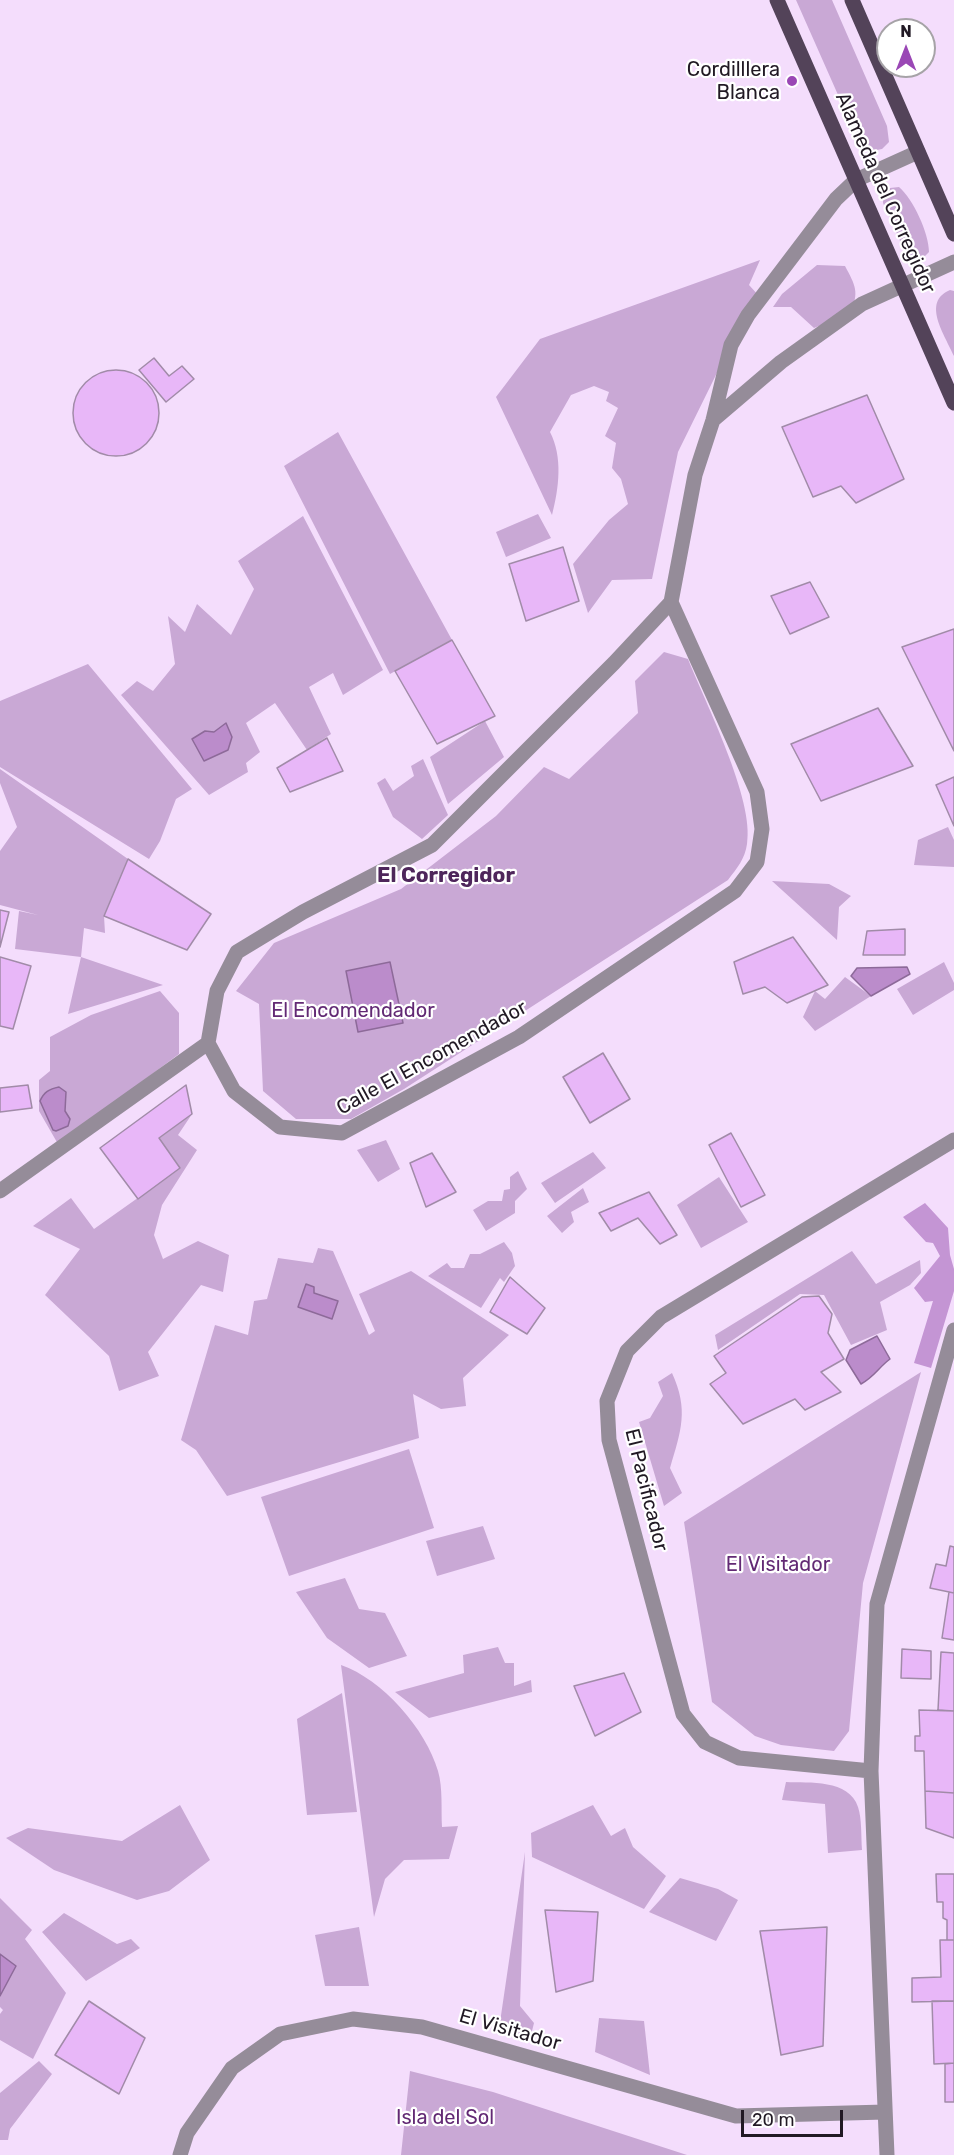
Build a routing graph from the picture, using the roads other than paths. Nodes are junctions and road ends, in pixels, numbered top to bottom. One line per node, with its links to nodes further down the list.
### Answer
1 (777, 0): 4 (main road, Alameda del Corregidor)
2 (852, 0): 3 (main road)
3 (918, 152): 4 (street); 5 (main road)
4 (856, 180): 7 (main road, Alameda del Corregidor); 9 (street)
5 (954, 234)
6 (954, 262): 7 (street)
7 (902, 285): 8 (main road, Alameda del Corregidor); 9 (street)
8 (954, 403)
9 (712, 420): 10 (street)
10 (670, 602): 11 (street); 11 (street, Calle El Encomendador)
11 (208, 1042): 13 (street)
12 (954, 1140): 15 (street, El Pacificador)
13 (0, 1191)
14 (954, 1329): 15 (street)
15 (871, 1771): 16 (street)
16 (885, 2112): 17 (street, El Visitador); 18 (street)
17 (180, 2155)
18 (886, 2155)

